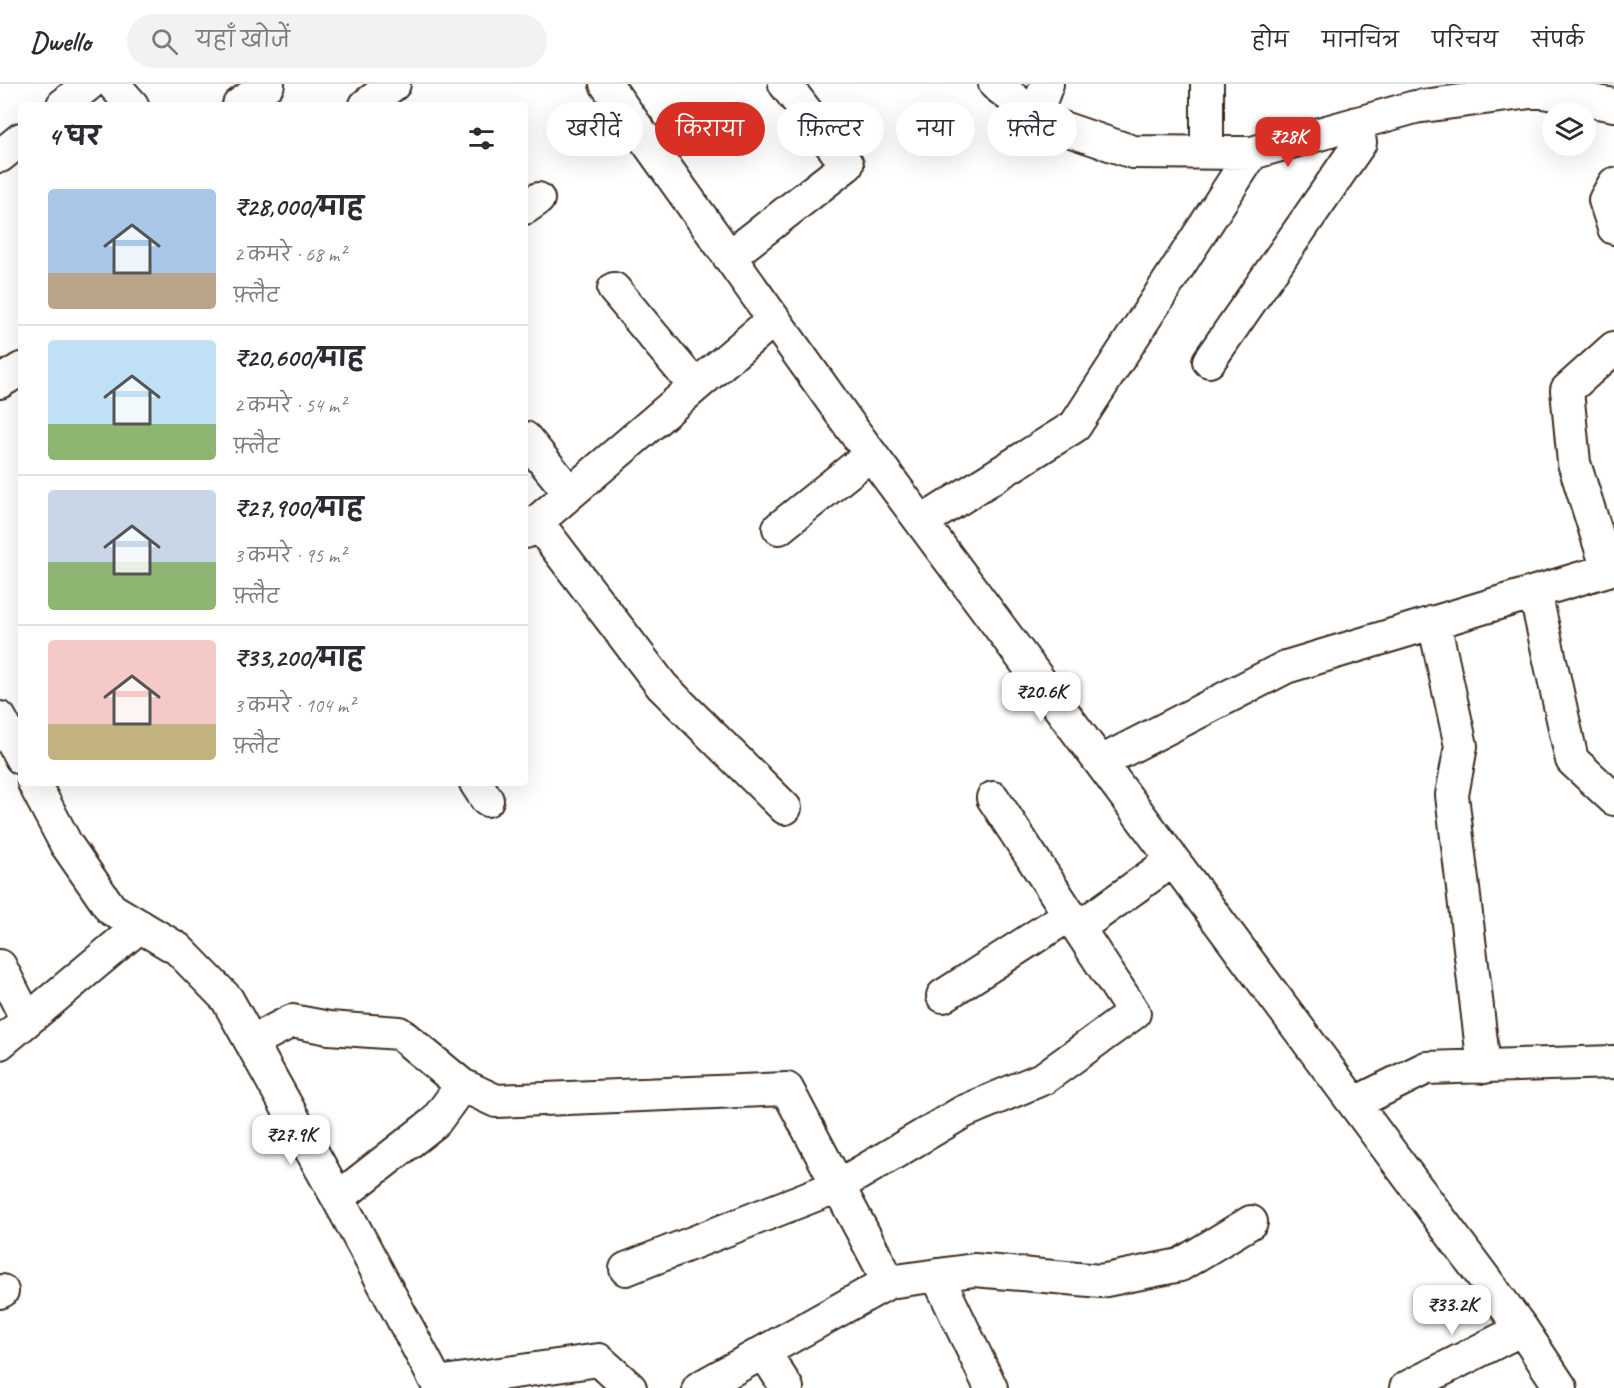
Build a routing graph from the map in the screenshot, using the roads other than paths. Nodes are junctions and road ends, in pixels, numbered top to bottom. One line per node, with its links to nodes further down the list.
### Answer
1 (89, 84): 10 (street)
2 (113, 84): 11 (street)
3 (606, 84): 24 (street)
4 (785, 84): 24 (street)
5 (995, 84): 13 (street)
6 (1047, 84): 14 (street)
7 (1207, 84): 19 (street)
8 (272, 91): 12 (street)
9 (1398, 98): 15 (street); 16 (street)
10 (67, 102)
11 (129, 102)
12 (246, 102)
13 (1018, 102)
14 (1040, 102)
15 (1614, 105)
16 (1357, 123): 20 (street); 28 (street)
17 (1077, 133): 19 (street)
18 (18, 141): 21 (street)
19 (1208, 152): 20 (street)
20 (1252, 153): 35 (street)
21 (0, 156)
22 (1614, 184): 23 (street)
23 (1614, 228)
24 (729, 257): 26 (street)
25 (614, 289): 31 (street)
26 (774, 319): 31 (street); 33 (street)
27 (1614, 348): 38 (street)
28 (1209, 361)
29 (18, 371): 30 (street)
30 (0, 382)
31 (695, 386): 34 (street)
32 (528, 442): 34 (street)
33 (871, 454): 35 (street); 37 (street)
34 (570, 493): 36 (street)
35 (922, 522): 42 (street)
36 (531, 527): 46 (street)
37 (779, 528)
38 (1535, 592): 39 (street); 45 (street)
39 (1434, 622): 42 (street); 56 (street)
40 (0, 718): 41 (street)
41 (18, 752)
42 (1101, 762): 47 (street)
43 (36, 786): 49 (street)
44 (993, 798): 48 (street)
45 (1614, 799)
46 (785, 808)
47 (1173, 860): 48 (street); 58 (street)
48 (1074, 921): 51 (street); 59 (street)
49 (140, 926): 52 (street); 53 (street)
50 (0, 966): 52 (street)
51 (943, 996)
52 (27, 1020): 54 (street)
53 (251, 1042): 57 (street); 60 (street)
54 (0, 1043)
55 (1614, 1062): 56 (street)
56 (1484, 1067): 58 (street)
57 (462, 1085): 59 (street); 60 (street)
58 (1355, 1103): 65 (street)
59 (838, 1186): 62 (street); 64 (street)
60 (338, 1198): 67 (street)
61 (1251, 1222): 63 (street)
62 (626, 1269)
63 (937, 1275): 64 (street); 71 (street)
64 (889, 1282): 66 (street)
65 (1522, 1329): 72 (street); 73 (street)
66 (764, 1352): 69 (street); 70 (street)
67 (430, 1385): 68 (street)
68 (630, 1388)
69 (699, 1388)
70 (787, 1388)
71 (991, 1388)
72 (1406, 1388)
73 (1561, 1388)

